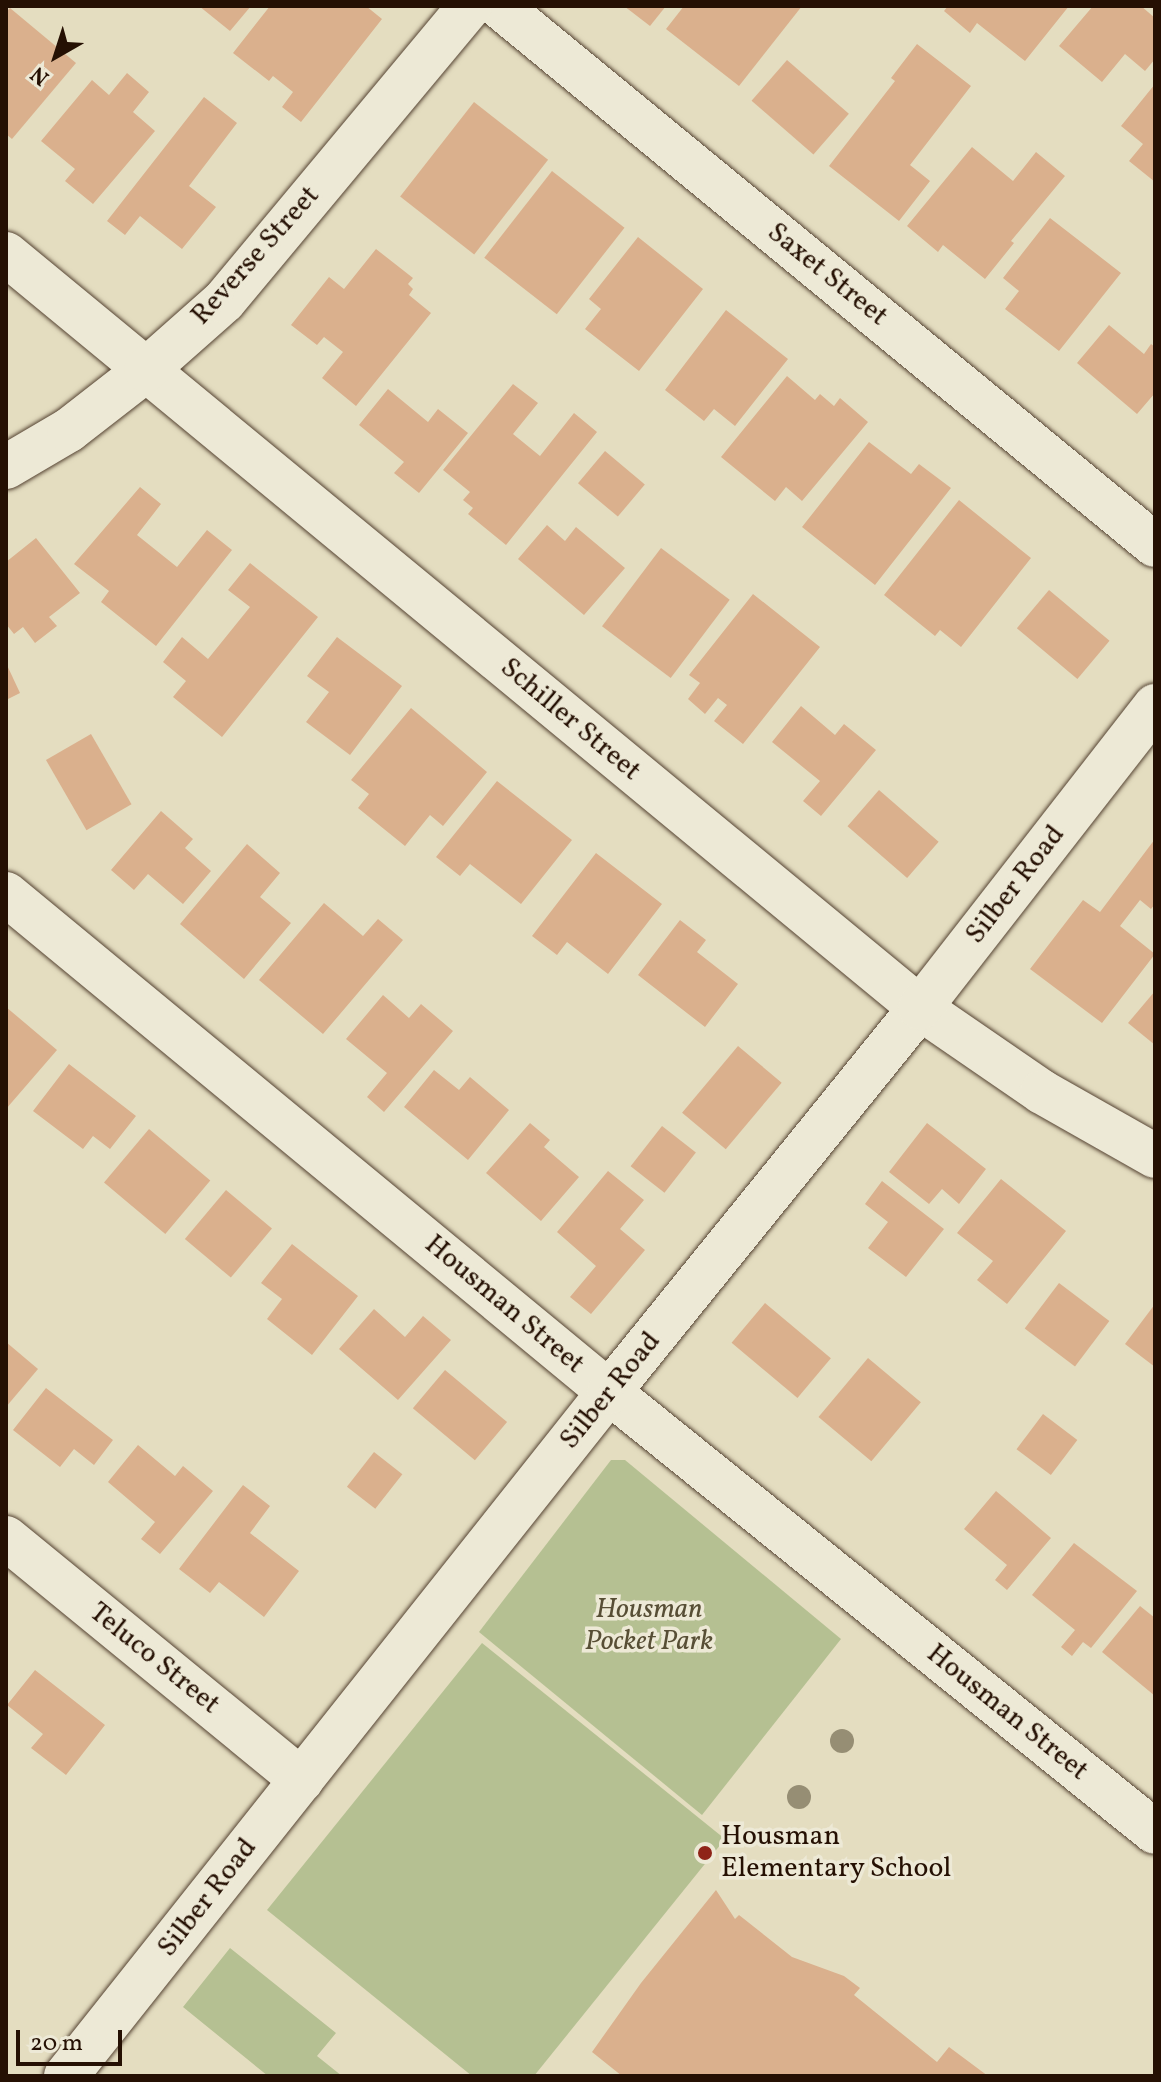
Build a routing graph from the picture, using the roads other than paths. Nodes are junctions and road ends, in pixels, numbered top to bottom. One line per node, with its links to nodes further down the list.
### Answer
1 (470, 6): 4 (street, Reverse Street)
2 (499, 6): 6 (street, Saxet Street)
3 (6, 254): 4 (street, Schiller Street)
4 (146, 370): 5 (street, Reverse Street); 9 (street, Schiller Street)
5 (6, 467)
6 (1155, 545)
7 (1155, 706): 9 (street, Silber Road)
8 (6, 894): 11 (street, Housman Street)
9 (920, 1008): 10 (street, Schiller Street); 11 (street, Silber Road)
10 (1155, 1156)
11 (609, 1392): 13 (street, Silber Road); 14 (street, Housman Street)
12 (6, 1538): 13 (street, Teluco Street)
13 (302, 1780): 15 (street, Silber Road)
14 (1155, 1832)
15 (66, 2076)

